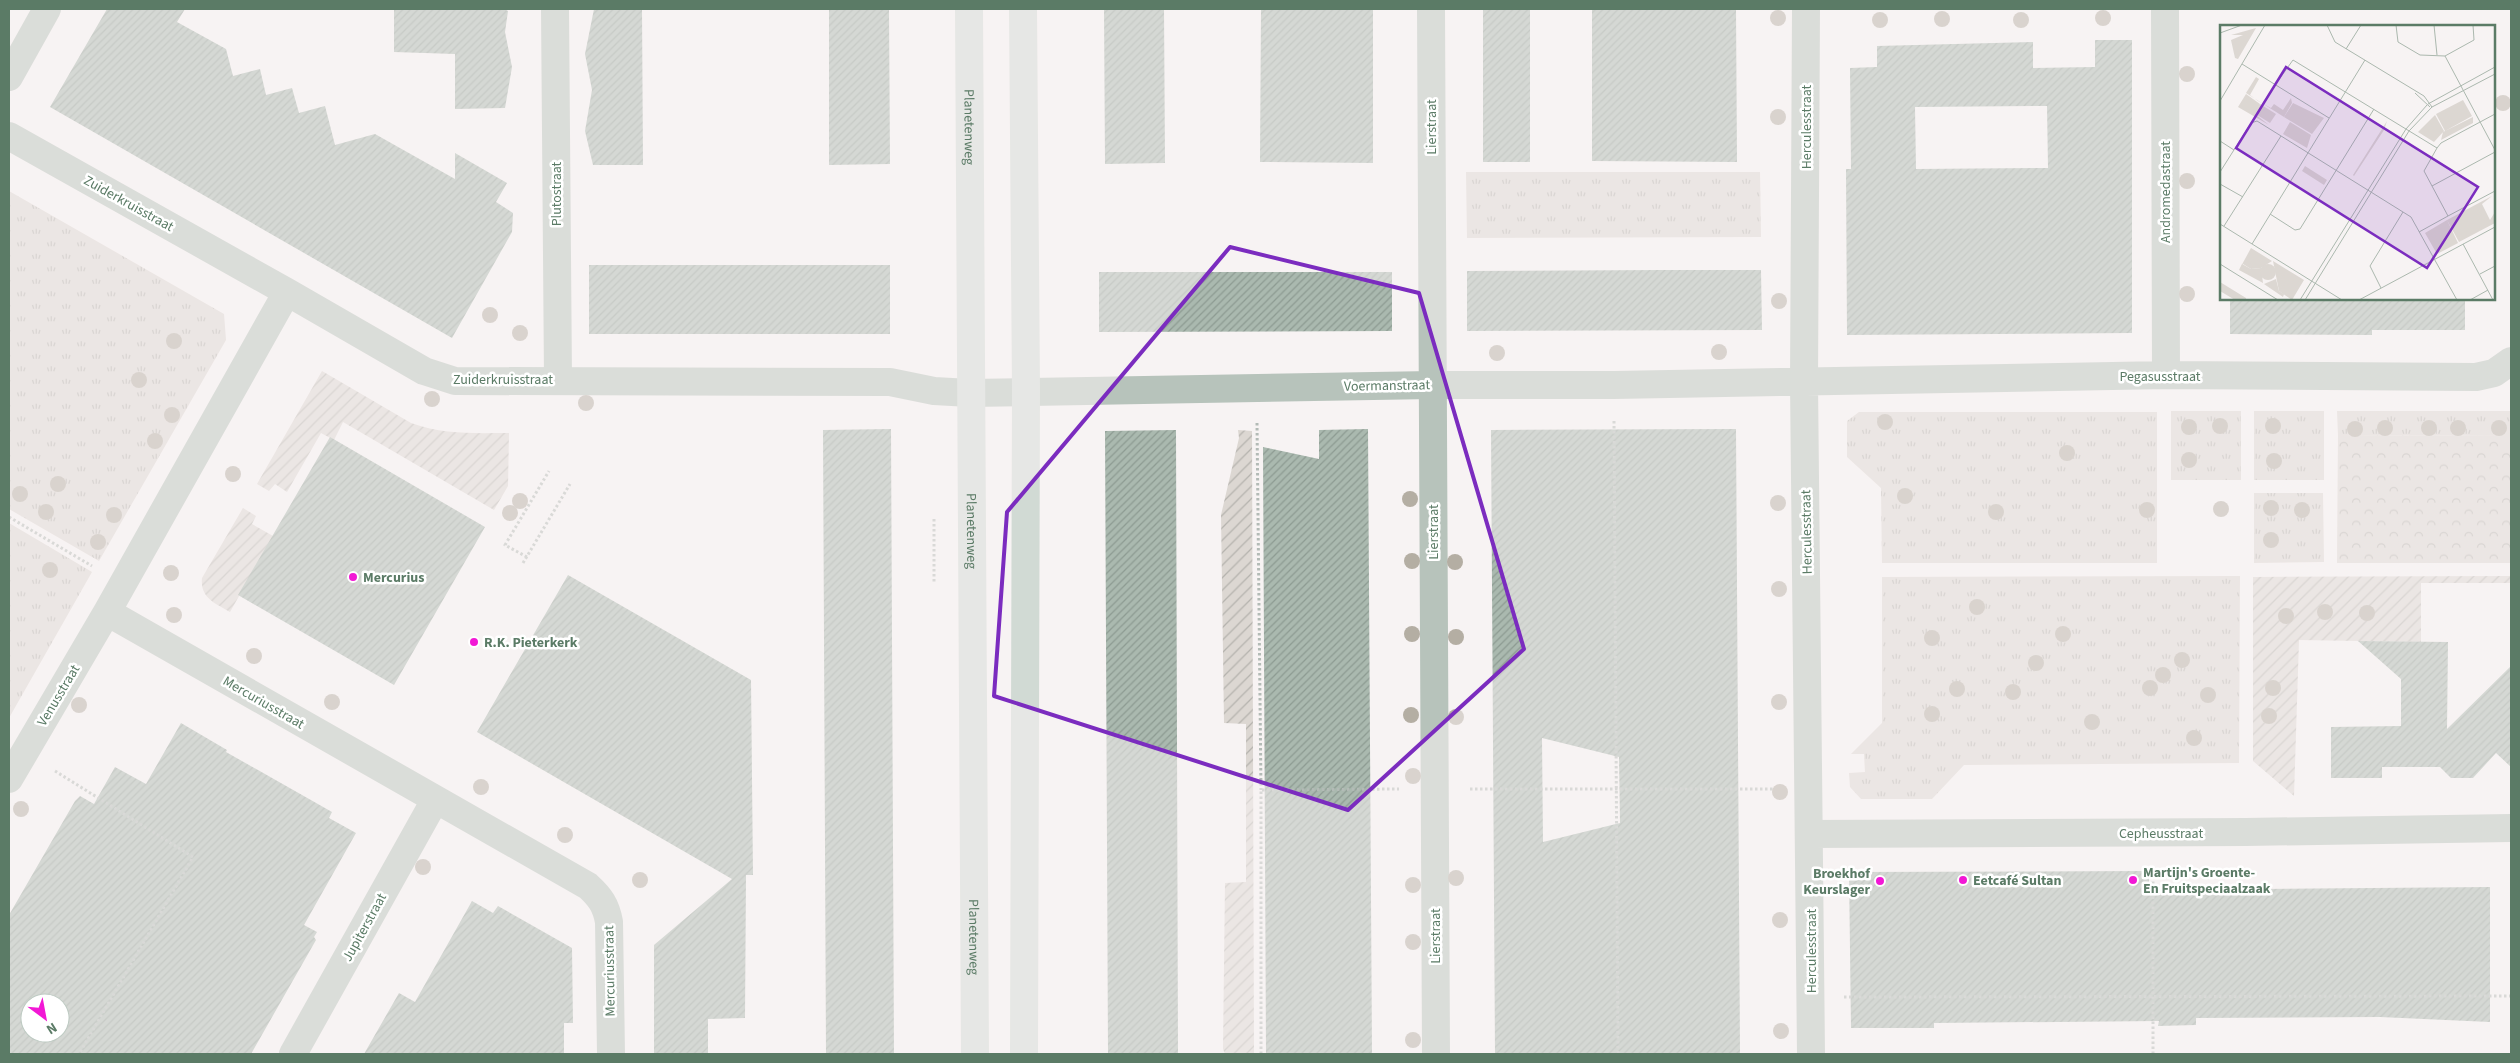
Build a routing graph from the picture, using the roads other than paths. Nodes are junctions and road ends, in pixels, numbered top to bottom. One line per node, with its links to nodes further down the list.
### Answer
1 (47, 9): 8 (street)
2 (555, 9): 13 (street, Plutostraat)
3 (969, 9): 17 (main road, Planetenweg)
4 (1024, 9): 16 (main road)
5 (1431, 9): 15 (street, Lierstraat)
6 (1806, 9): 14 (street, Herculesstraat)
7 (2164, 9): 12 (street, Andromedastraat)
8 (9, 77)
9 (9, 136): 10 (street, Zuiderkruisstraat)
10 (287, 292): 13 (street, Zuiderkruisstraat); 18 (street)
11 (2511, 361): 12 (street, Pegasusstraat)
12 (2166, 376): 14 (street, Pegasusstraat)
13 (558, 380): 17 (street, Zuiderkruisstraat)
14 (1804, 382): 15 (street, Voermanstraat); 22 (street, Herculesstraat)
15 (1432, 385): 16 (street, Voermanstraat); 27 (street, Lierstraat)
16 (1026, 390): 17 (street, Voermanstraat); 26 (main road)
17 (970, 392): 25 (main road, Planetenweg)
18 (107, 612): 19 (street, Venusstraat); 20 (street, Mercuriusstraat)
19 (9, 779)
20 (435, 800): 23 (street, Jupiterstraat); 24 (street, Mercuriusstraat)
21 (2511, 828): 22 (street, Cepheusstraat)
22 (1810, 834): 28 (street, Herculesstraat)
23 (293, 1054)
24 (611, 1054)
25 (975, 1054)
26 (1024, 1054)
27 (1436, 1054)
28 (1811, 1054)

